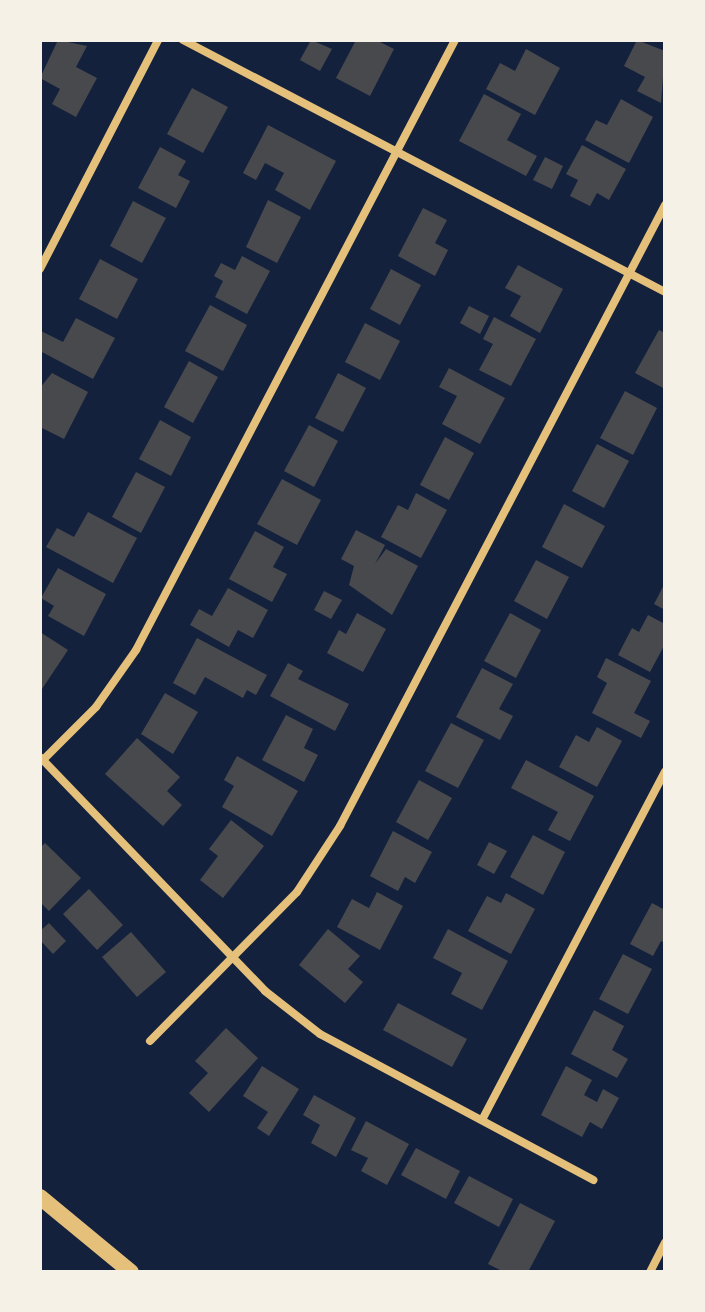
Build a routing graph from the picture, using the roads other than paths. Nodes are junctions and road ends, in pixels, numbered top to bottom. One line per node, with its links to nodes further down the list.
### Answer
1 (158, 40): 6 (street)
2 (183, 40): 4 (street)
3 (455, 40): 4 (street)
4 (396, 152): 7 (street); 9 (street)
5 (665, 205): 7 (street)
6 (40, 269)
7 (629, 273): 8 (street); 11 (street)
8 (665, 292)
9 (41, 759): 11 (street)
10 (665, 772): 13 (street)
11 (234, 958): 12 (street); 13 (street)
12 (150, 1041)
13 (482, 1120): 14 (street)
14 (593, 1180)
15 (40, 1197): 18 (main road)
16 (665, 1243): 17 (street)
17 (662, 1257): 19 (street)
18 (131, 1272)
19 (650, 1272)

